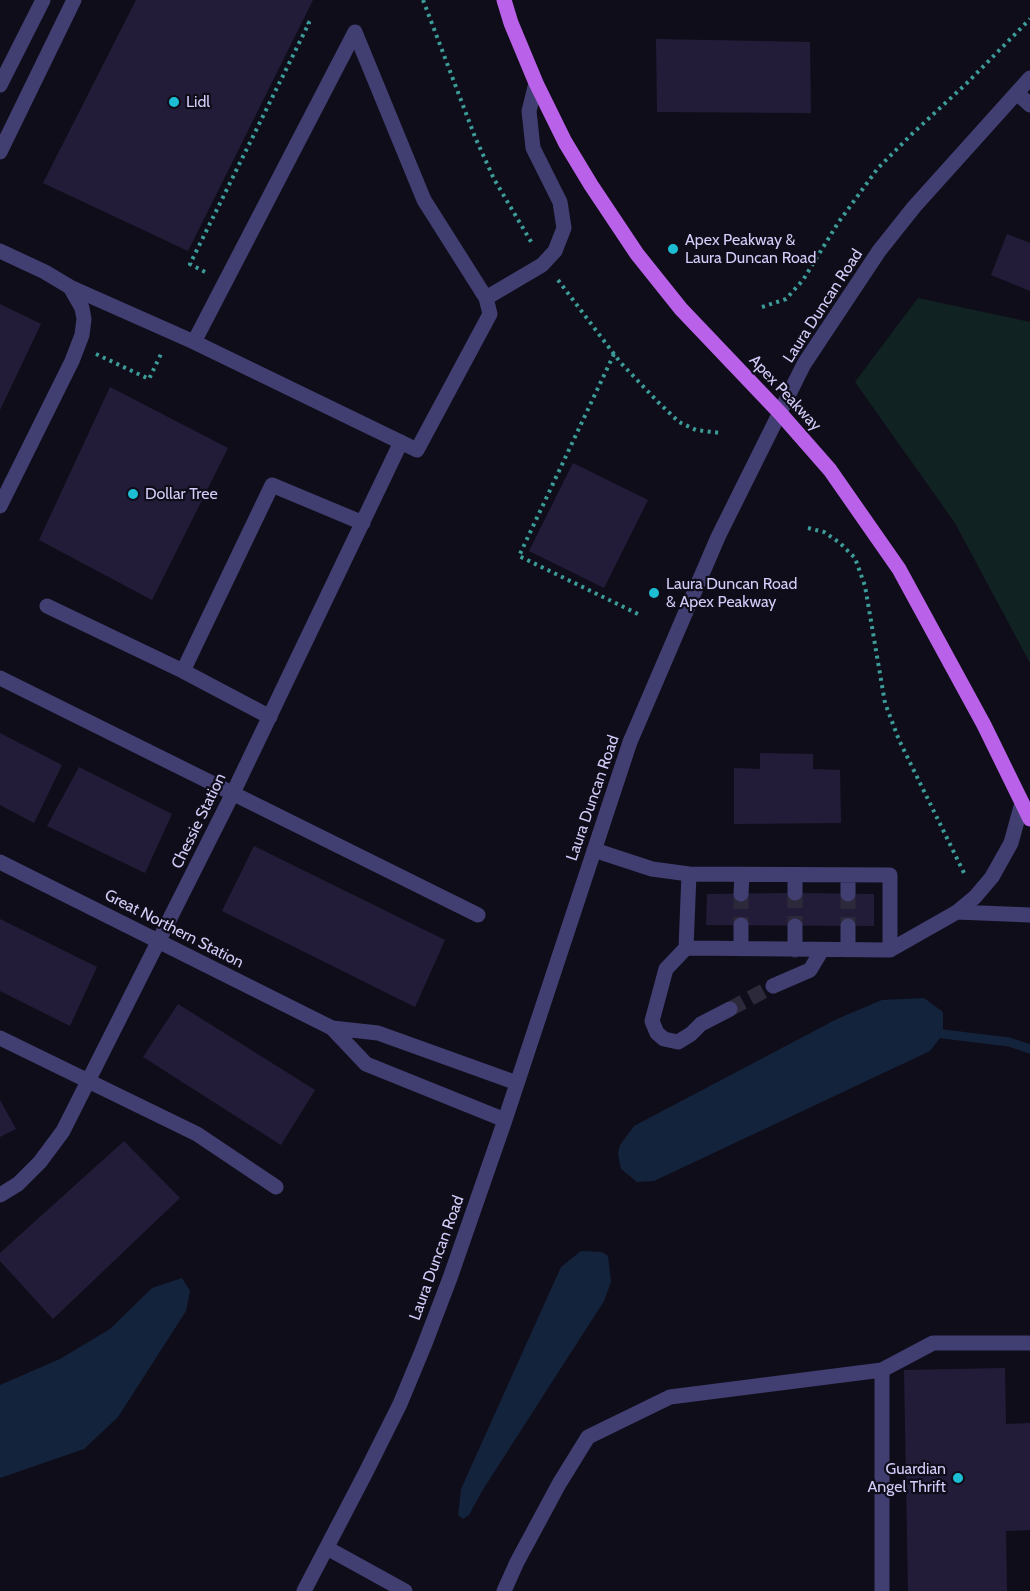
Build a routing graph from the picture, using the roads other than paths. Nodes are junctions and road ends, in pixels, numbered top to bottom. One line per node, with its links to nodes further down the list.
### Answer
1 (43, 0): 6 (street)
2 (74, 0): 9 (street)
3 (504, 0): 5 (main road, Apex Peakway)
4 (1030, 78): 7 (street, Laura Duncan Road)
5 (536, 83): 12 (street); 14 (main road, Apex Peakway)
6 (0, 85)
7 (1017, 93): 8 (street); 14 (street, Laura Duncan Road)
8 (1030, 105)
9 (0, 152)
10 (0, 251): 11 (street)
11 (70, 287): 13 (street); 16 (street)
12 (486, 298): 13 (street); 15 (street)
13 (194, 342): 15 (street)
14 (780, 413): 23 (main road, Apex Peakway); 25 (street, Laura Duncan Road)
15 (401, 442): 17 (street, Chessie Station)
16 (0, 506)
17 (363, 523): 19 (street); 21 (street, Chessie Station)
18 (47, 606): 19 (street)
19 (183, 671): 21 (street)
20 (0, 678): 22 (street)
21 (270, 717): 22 (street, Chessie Station)
22 (233, 794): 35 (street); 40 (street, Chessie Station)
23 (1022, 803): 24 (main road, Apex Peakway); 34 (street)
24 (1030, 819)
25 (594, 850): 27 (street); 52 (street, Laura Duncan Road)
26 (0, 862): 40 (street, Great Northern Station)
27 (689, 874): 28 (street); 41 (street)
28 (742, 875): 29 (street); 32 (street)
29 (795, 875): 30 (street); 31 (street)
30 (848, 876): 33 (street); 46 (street)
31 (795, 893)
32 (741, 894)
33 (848, 894)
34 (957, 912): 36 (street); 46 (street)
35 (478, 915)
36 (1030, 915)
37 (741, 926): 42 (street)
38 (795, 926): 43 (street)
39 (848, 926): 45 (street)
40 (159, 942): 49 (street, Great Northern Station); 51 (street, Chessie Station)
41 (686, 948): 42 (street); 48 (street)
42 (741, 949): 43 (street)
43 (795, 950): 44 (street)
44 (822, 950): 45 (street); 47 (street)
45 (848, 950): 46 (street)
46 (890, 950)
47 (773, 986)
48 (730, 1009)
49 (332, 1028): 52 (street, Great Northern Station); 53 (street, Great Northern Station)
50 (0, 1038): 51 (street)
51 (89, 1082): 54 (street); 55 (street, Chessie Station)
52 (517, 1083): 53 (street, Laura Duncan Road)
53 (505, 1120): 58 (street, Laura Duncan Road)
54 (276, 1187)
55 (0, 1195)
56 (1030, 1343): 57 (street)
57 (882, 1370): 61 (street); 62 (street)
58 (327, 1548): 59 (street, Laura Duncan Road); 60 (street)
59 (304, 1591)
60 (405, 1591)
61 (504, 1591)
62 (882, 1591)

